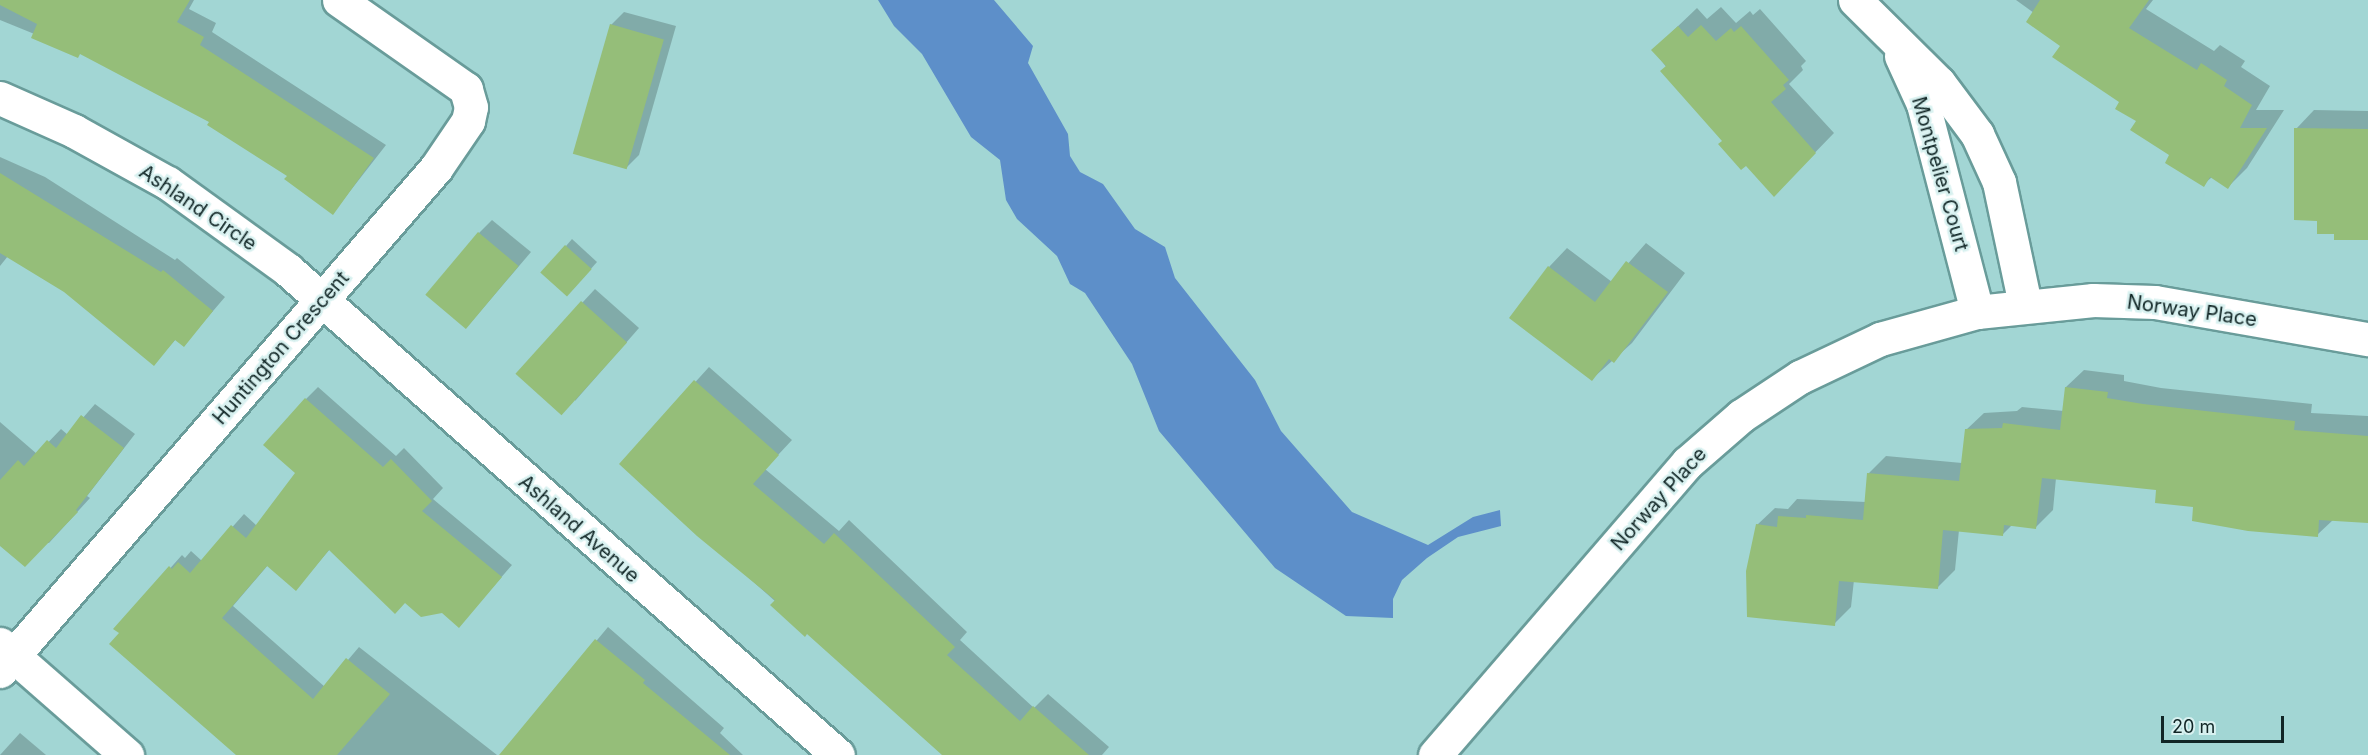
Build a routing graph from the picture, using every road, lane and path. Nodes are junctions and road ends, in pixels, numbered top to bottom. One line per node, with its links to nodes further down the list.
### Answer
1 (339, 0): 5 (street, Huntington Crescent)
2 (1855, 0): 3 (street, Montpelier Court)
3 (1893, 38): 6 (street, Montpelier Court); 7 (street, Montpelier Court)
4 (0, 98): 5 (street, Ashland Circle)
5 (322, 300): 9 (street, Huntington Crescent); 11 (street, Ashland Avenue)
6 (2025, 304): 7 (street, Norway Place); 8 (street, Norway Place)
7 (1977, 312): 12 (street, Norway Place)
8 (2368, 339)
9 (5, 657): 10 (street)
10 (127, 755)
11 (838, 755)
12 (1435, 755)

